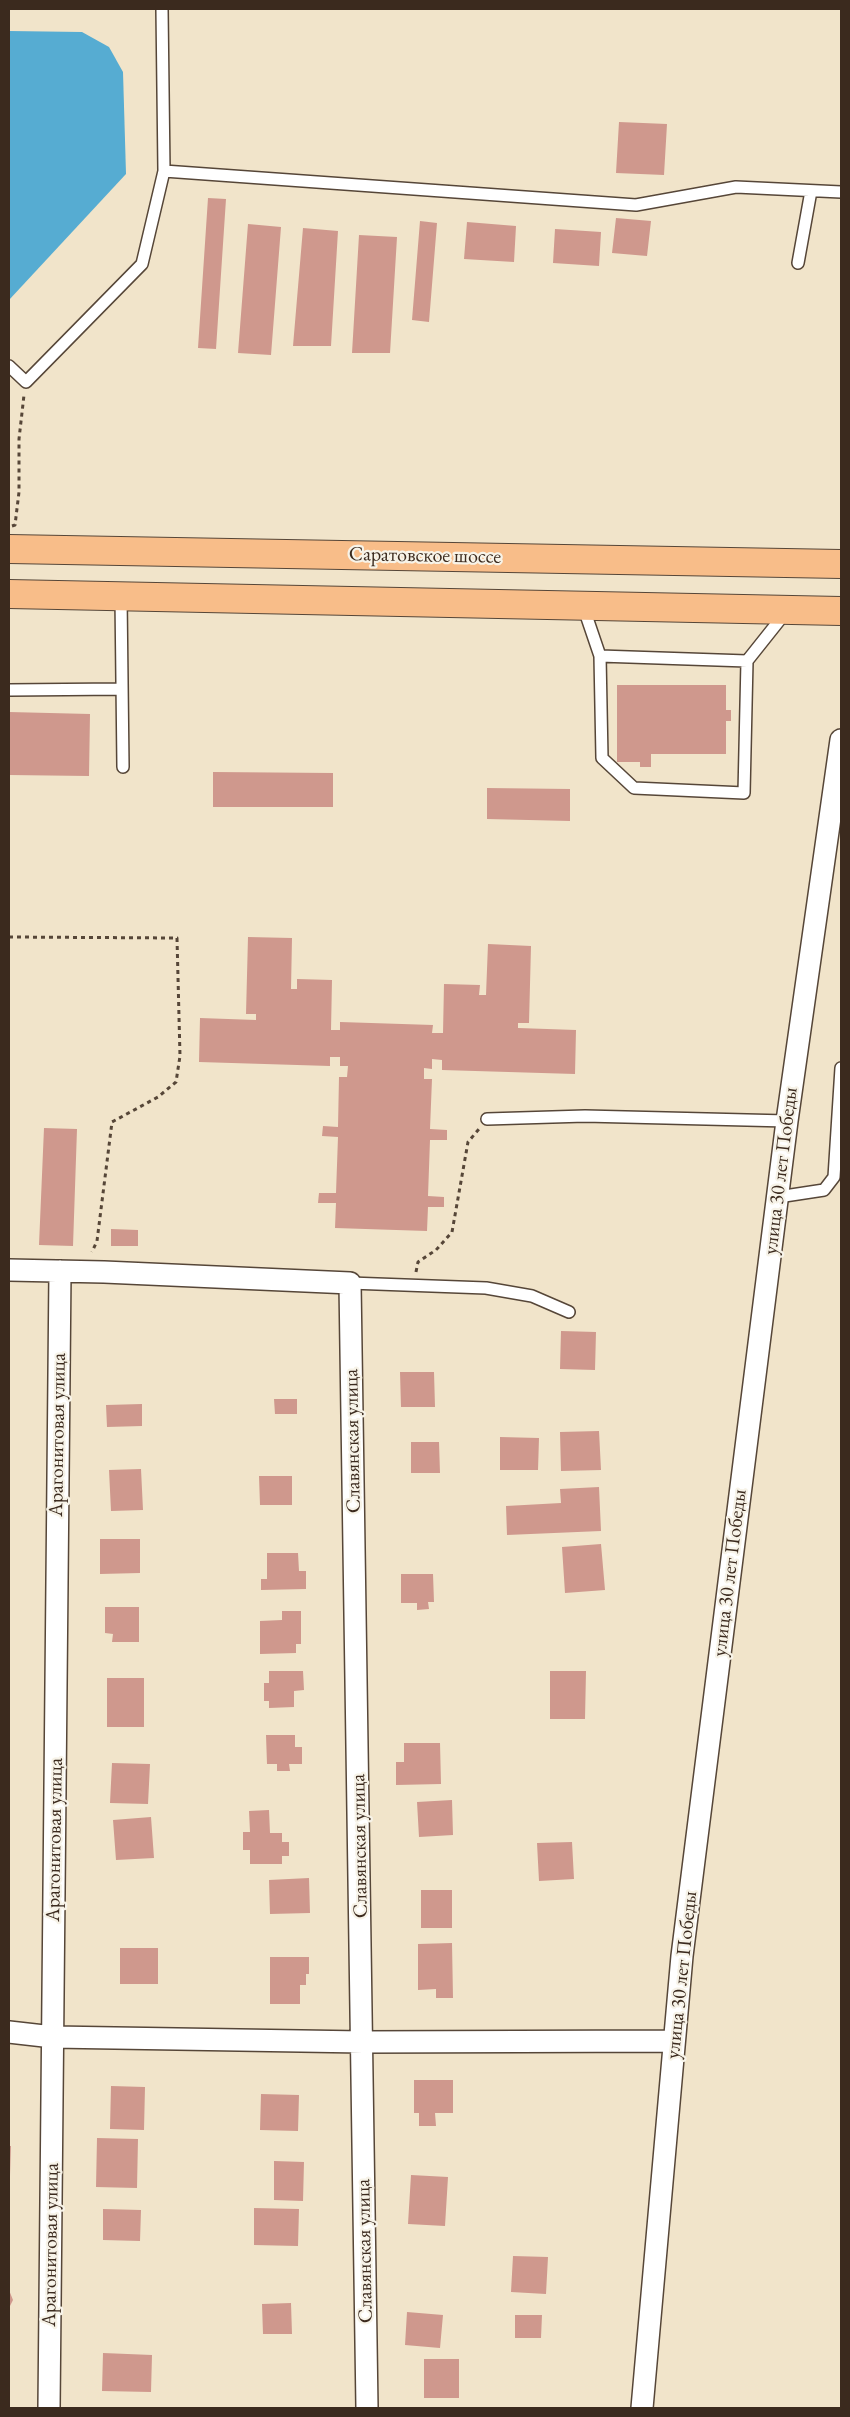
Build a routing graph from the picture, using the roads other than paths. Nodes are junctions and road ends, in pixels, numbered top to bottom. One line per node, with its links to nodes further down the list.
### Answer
1 (162, 9): 2 (lane)
2 (164, 170): 3 (lane); 6 (lane)
3 (811, 191): 4 (lane); 5 (lane)
4 (841, 192)
5 (798, 263)
6 (9, 366)
7 (9, 548): 8 (main road, Саратовское шоссе)
8 (841, 564)
9 (9, 594): 10 (main road)
10 (121, 597): 11 (main road); 16 (lane)
11 (583, 606): 12 (main road); 14 (lane)
12 (788, 610): 13 (main road); 15 (lane)
13 (841, 611)
14 (600, 656): 15 (lane); 15 (lane)
15 (747, 661)
16 (122, 689): 17 (lane); 19 (lane)
17 (9, 690)
18 (841, 740): 22 (street, улица 30 лет Победы)
19 (123, 767)
20 (841, 1068): 23 (lane)
21 (487, 1119): 22 (lane)
22 (788, 1121): 24 (street, улица 30 лет Победы)
23 (839, 1126): 24 (lane)
24 (778, 1197): 31 (street, улица 30 лет Победы)
25 (9, 1270): 26 (street)
26 (60, 1271): 27 (street); 30 (street, Арагонитовая улица)
27 (350, 1283): 28 (lane); 32 (street, Славянская улица)
28 (569, 1312)
29 (9, 2032): 30 (street)
30 (53, 2037): 32 (street); 33 (street, Арагонитовая улица)
31 (674, 2041): 32 (street); 35 (street, улица 30 лет Победы)
32 (363, 2042): 34 (street, Славянская улица)
33 (49, 2408)
34 (367, 2408)
35 (642, 2408)

